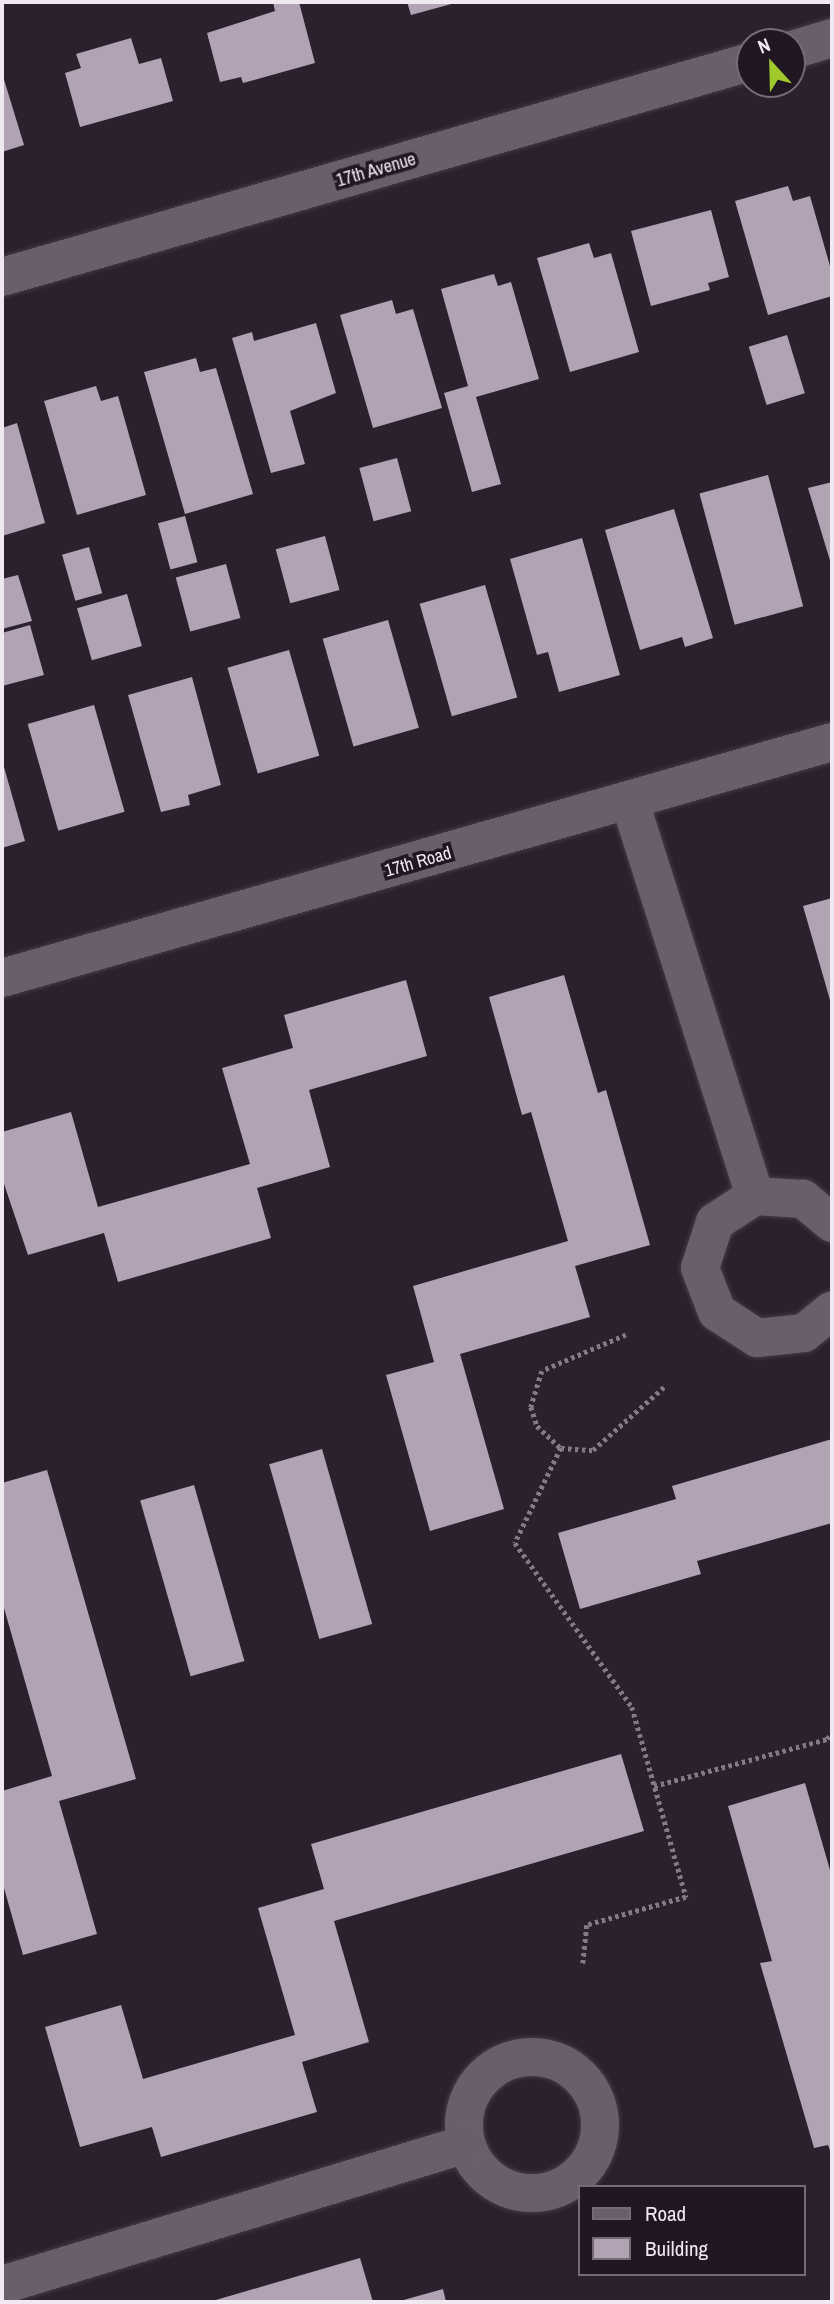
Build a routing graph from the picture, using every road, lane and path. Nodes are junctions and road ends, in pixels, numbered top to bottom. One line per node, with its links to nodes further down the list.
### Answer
1 (832, 38): 2 (street)
2 (806, 46)
3 (736, 66): 4 (street, 17th Avenue)
4 (2, 278)
5 (832, 742): 6 (street, 17th Road)
6 (630, 802): 7 (street, 17th Road); 8 (street)
7 (2, 978)
8 (755, 1196): 9 (street); 10 (street)
9 (832, 1223)
10 (832, 1310)
11 (626, 1335): 13 (path)
12 (664, 1387): 13 (path)
13 (561, 1448): 15 (path)
14 (832, 1732): 15 (path)
15 (654, 1786): 16 (path)
16 (583, 1964)
17 (466, 2144): 18 (street)
18 (2, 2285)

